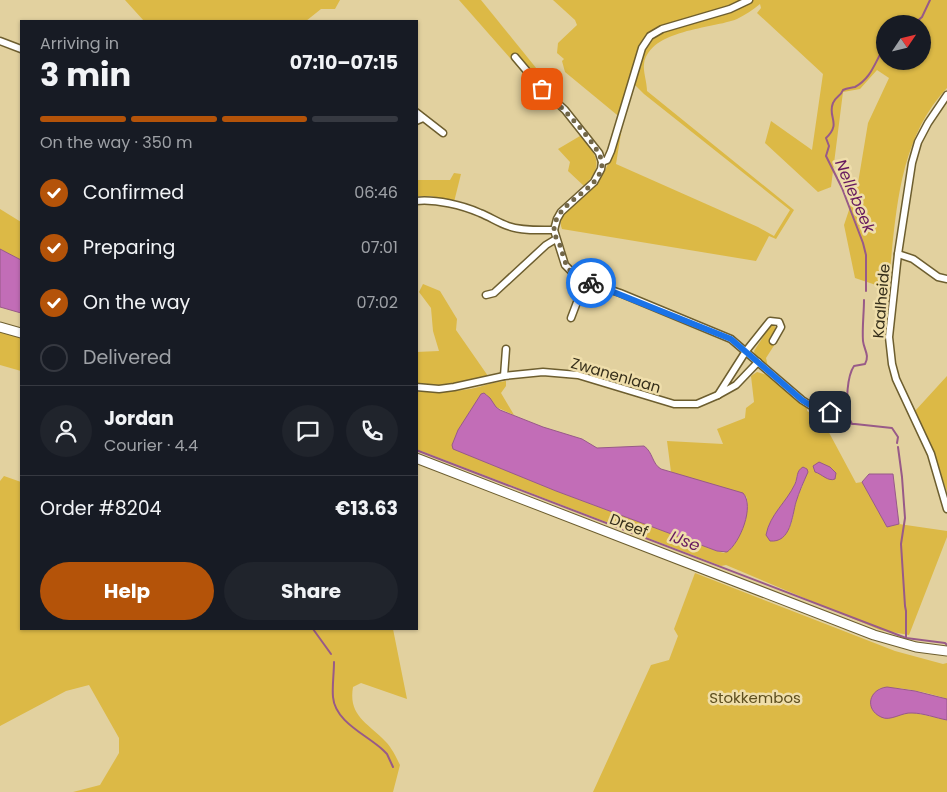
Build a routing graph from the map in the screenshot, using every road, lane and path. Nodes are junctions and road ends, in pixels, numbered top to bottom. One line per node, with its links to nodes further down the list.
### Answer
1 (748, 0): 10 (street)
2 (0, 41): 3 (street)
3 (20, 49)
4 (515, 57): 10 (street)
5 (947, 96): 14 (street, Kaalheide)
6 (418, 114): 7 (street)
7 (423, 118): 8 (street); 9 (street)
8 (418, 120)
9 (443, 134)
10 (602, 162): 12 (street)
11 (418, 201): 12 (street)
12 (554, 230): 13 (street)
13 (556, 239): 16 (street); 17 (street)
14 (898, 254): 15 (street); 30 (street, Kaalheide)
15 (947, 279)
16 (585, 281): 18 (street); 23 (street)
17 (486, 295)
18 (571, 318)
19 (0, 327): 20 (main road)
20 (20, 333)
21 (773, 341): 23 (street)
22 (506, 349): 25 (street)
23 (746, 352): 24 (street); 27 (street)
24 (758, 362): 27 (street, Zwanenlaan); 28 (street)
25 (504, 376): 26 (street, Zwanenlaan); 27 (street, Zwanenlaan)
26 (418, 387)
27 (718, 395)
28 (830, 412)
29 (418, 459): 31 (main road, Dreef)
30 (947, 509)
31 (946, 651)

